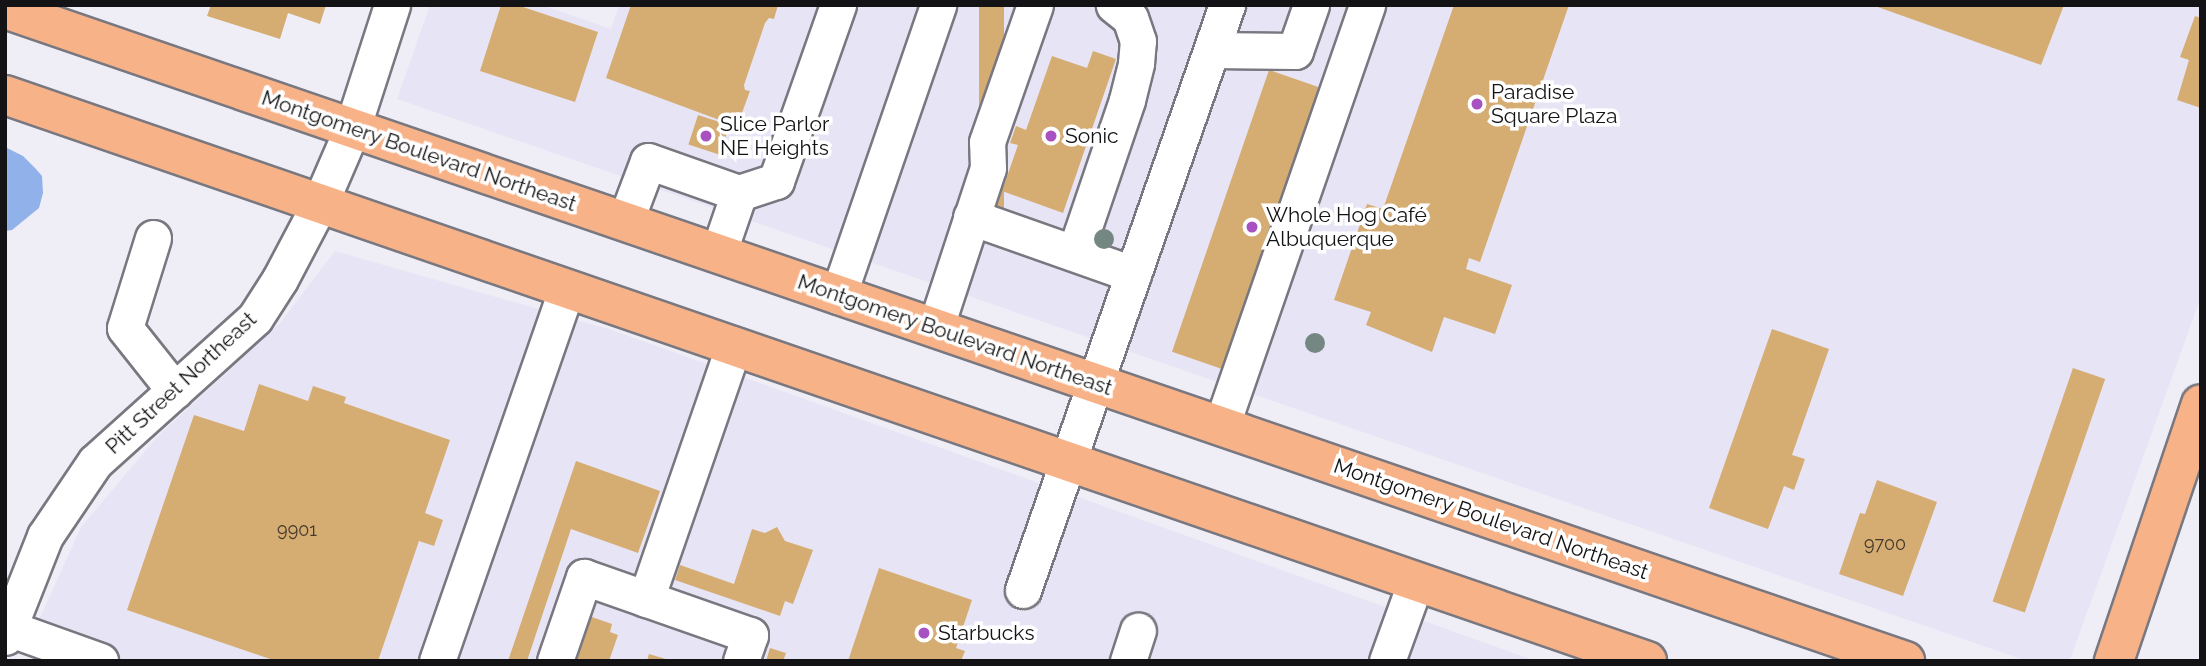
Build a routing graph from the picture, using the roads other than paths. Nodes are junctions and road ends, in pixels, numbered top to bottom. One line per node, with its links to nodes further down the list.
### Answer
1 (392, 5): 15 (street, Pitt Street Northeast)
2 (838, 5): 17 (street)
3 (938, 5): 26 (street)
4 (1035, 5): 16 (street)
5 (1062, 5): 16 (street)
6 (1114, 5): 14 (street)
7 (1148, 5): 14 (street)
8 (1227, 5): 12 (street)
9 (1311, 5): 12 (street)
10 (1367, 5): 32 (street)
11 (5, 9): 15 (main road, Montgomery Boulevard Northeast)
12 (1212, 50): 24 (street)
13 (5, 95): 18 (main road)
14 (1127, 100): 22 (street)
15 (352, 129): 18 (street, Pitt Street Northeast); 20 (main road, Montgomery Boulevard Northeast)
16 (988, 168): 19 (street)
17 (739, 193): 20 (street); 23 (street)
18 (320, 203): 25 (main road); 30 (street, Pitt Street Northeast)
19 (971, 218): 22 (street); 27 (street)
20 (625, 222): 23 (main road, Montgomery Boulevard Northeast)
21 (153, 238): 30 (street)
22 (1075, 253): 24 (street)
23 (718, 254): 26 (main road, Montgomery Boulevard Northeast)
24 (1133, 274): 29 (street)
25 (567, 288): 28 (main road); 39 (street)
26 (838, 296): 27 (main road, Montgomery Boulevard Northeast)
27 (935, 329): 29 (main road, Montgomery Boulevard Northeast)
28 (734, 345): 33 (main road); 36 (street)
29 (1096, 384): 32 (main road, Montgomery Boulevard Northeast); 33 (street)
30 (175, 391): 37 (street, Pitt Street Northeast)
31 (2201, 404): 45 (main road)
32 (1221, 427): 44 (main road, Montgomery Boulevard Northeast)
33 (1069, 460): 34 (main road); 35 (street)
34 (1416, 581): 42 (street); 43 (main road)
35 (1023, 590)
36 (646, 599): 40 (street); 41 (street)
37 (7, 633): 38 (street)
38 (100, 661)
39 (437, 661)
40 (555, 661)
41 (741, 661)
42 (1387, 661)
43 (1647, 661)
44 (1905, 661)
45 (2114, 661)

